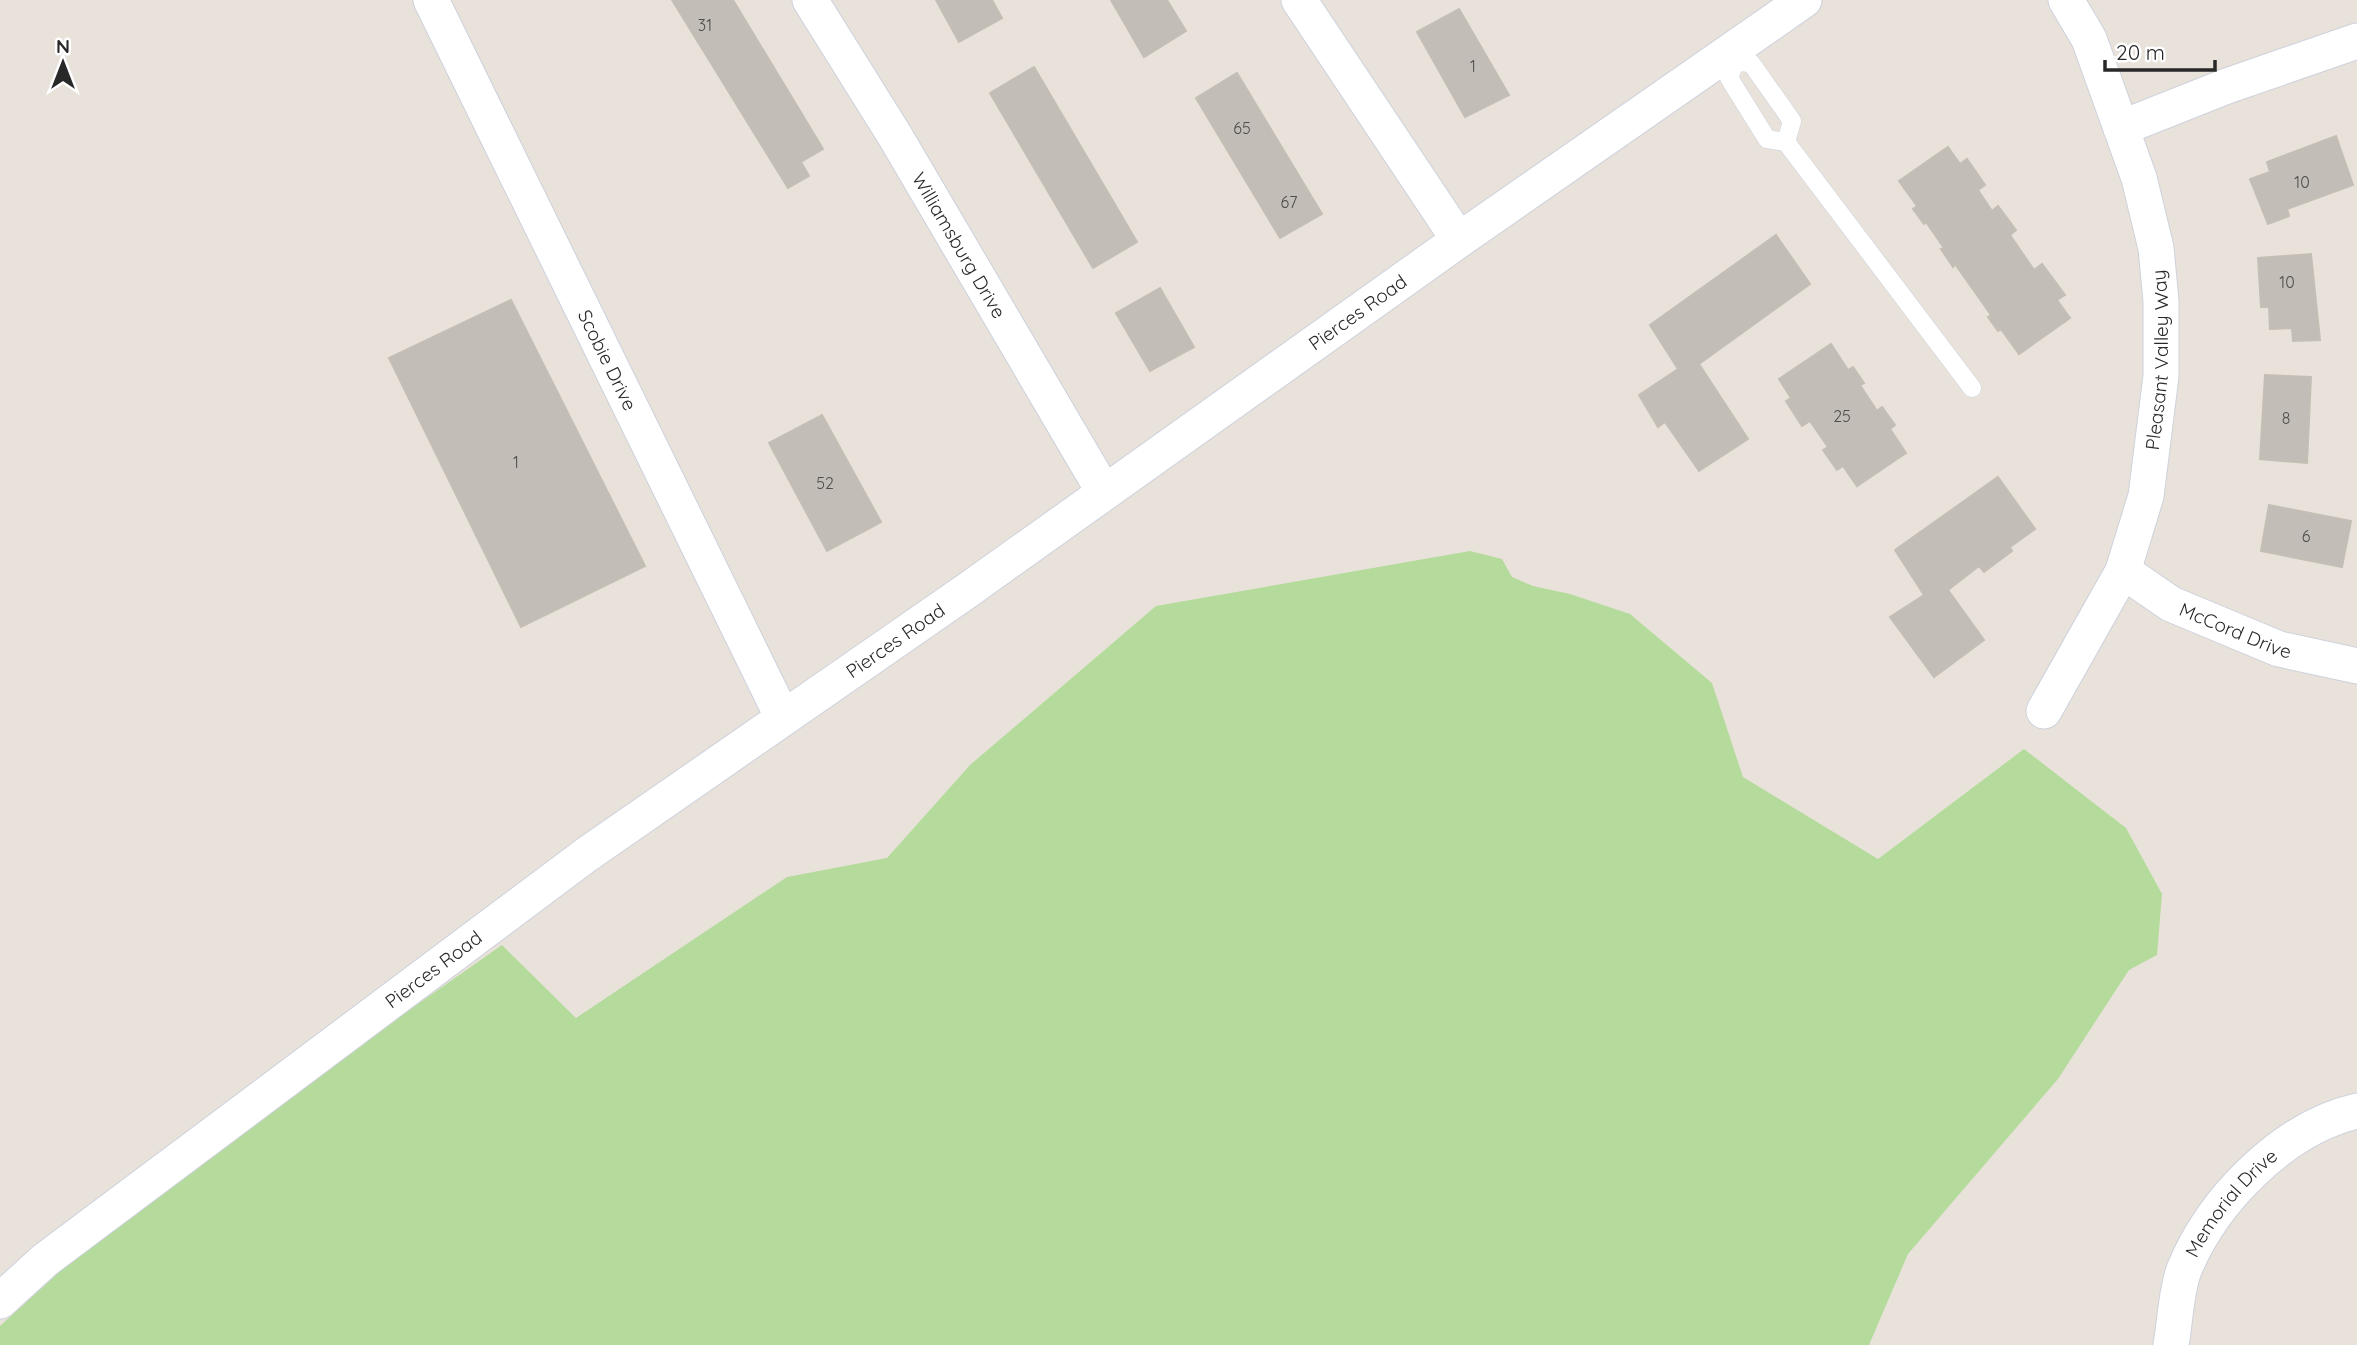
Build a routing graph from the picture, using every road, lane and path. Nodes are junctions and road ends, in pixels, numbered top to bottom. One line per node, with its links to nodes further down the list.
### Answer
1 (431, 0): 16 (street, Scobie Drive)
2 (810, 0): 12 (street, Williamsburg Drive)
3 (1299, 0): 10 (street)
4 (1804, 0): 7 (street, Pierces Road)
5 (2066, 0): 8 (street, Pleasant Valley Way)
6 (2357, 41): 8 (street)
7 (1732, 57): 9 (lane); 9 (lane); 10 (street, Pierces Road)
8 (2121, 128): 13 (street, Pleasant Valley Way)
9 (1786, 142): 11 (lane)
10 (1459, 240): 12 (street, Pierces Road)
11 (1972, 388)
12 (1104, 492): 16 (street, Pierces Road)
13 (2123, 571): 14 (street, McCord Drive); 15 (street, Pleasant Valley Way)
14 (2357, 666)
15 (2044, 711)
16 (783, 718): 18 (street, Pierces Road)
17 (2357, 1111): 19 (street, Memorial Drive)
18 (0, 1301)
19 (2171, 1345)

